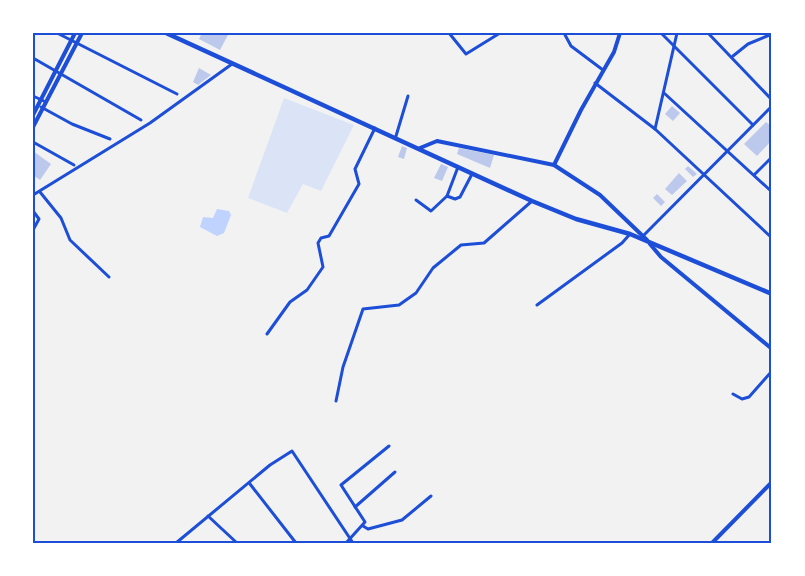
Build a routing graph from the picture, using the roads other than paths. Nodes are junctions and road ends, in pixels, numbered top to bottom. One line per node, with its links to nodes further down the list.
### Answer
1 (57, 33): 15 (street)
2 (75, 33): 15 (street)
3 (82, 33): 16 (street)
4 (166, 33): 20 (main road)
5 (449, 33): 6 (street)
6 (500, 33)
7 (564, 33): 22 (street)
8 (620, 33): 22 (street)
9 (661, 33): 17 (street)
10 (677, 33): 17 (street)
11 (708, 33): 18 (street)
12 (755, 33): 14 (street)
13 (772, 34): 14 (street)
14 (760, 39): 18 (street)
15 (71, 40): 16 (street); 21 (street)
16 (76, 43): 23 (street); 26 (street)
17 (673, 45): 25 (street); 36 (street)
18 (733, 56): 30 (street)
19 (33, 58): 21 (street)
20 (232, 64): 38 (main road); 53 (street)
21 (56, 70): 23 (street); 29 (street)
22 (603, 70): 24 (street)
23 (61, 73): 31 (street); 35 (street)
24 (595, 83): 39 (street); 47 (street)
25 (664, 93): 39 (street); 44 (street)
26 (177, 94)
27 (33, 96): 29 (street)
28 (408, 96): 40 (street)
29 (41, 100): 31 (street); 32 (street)
30 (772, 100)
31 (46, 102): 32 (street)
32 (41, 106): 34 (street); 37 (street); 41 (street)
33 (772, 106): 36 (street)
34 (33, 115)
35 (141, 120)
36 (753, 125): 44 (street)
37 (33, 127)
38 (376, 127): 40 (main road); 68 (street)
39 (656, 129): 50 (street)
40 (396, 136): 43 (main road)
41 (110, 140)
42 (33, 142): 46 (street)
43 (420, 148): 47 (street); 48 (main road)
44 (727, 151): 50 (street); 51 (street)
45 (772, 158): 51 (street)
46 (74, 165)
47 (554, 165): 62 (street)
48 (459, 166): 49 (main road); 55 (street)
49 (473, 172): 55 (street); 57 (main road)
50 (705, 174): 60 (street); 62 (street)
51 (755, 174): 52 (street)
52 (771, 190)
53 (40, 192): 54 (street); 65 (street)
54 (33, 195)
55 (447, 196): 56 (street)
56 (416, 200)
57 (532, 201): 61 (main road); 72 (street)
58 (33, 211): 59 (street)
59 (33, 230)
60 (770, 233): 63 (street)
61 (630, 234): 64 (main road); 67 (street)
62 (643, 236): 64 (street)
63 (772, 238)
64 (650, 242): 66 (main road); 69 (street)
65 (109, 277)
66 (772, 294)
67 (537, 305)
68 (267, 334)
69 (772, 348)
70 (772, 371): 71 (street)
71 (733, 394)
72 (336, 401)
73 (388, 446): 78 (street)
74 (395, 472): 78 (street)
75 (772, 482): 87 (street)
76 (249, 484): 79 (street); 81 (street); 84 (street)
77 (431, 496): 80 (street)
78 (355, 507): 80 (street)
79 (208, 516): 82 (street); 83 (street)
80 (363, 526): 81 (street)
81 (349, 539): 85 (street); 86 (street)
82 (176, 543)
83 (237, 543)
84 (296, 543)
85 (345, 543)
86 (353, 543)
87 (712, 543)

